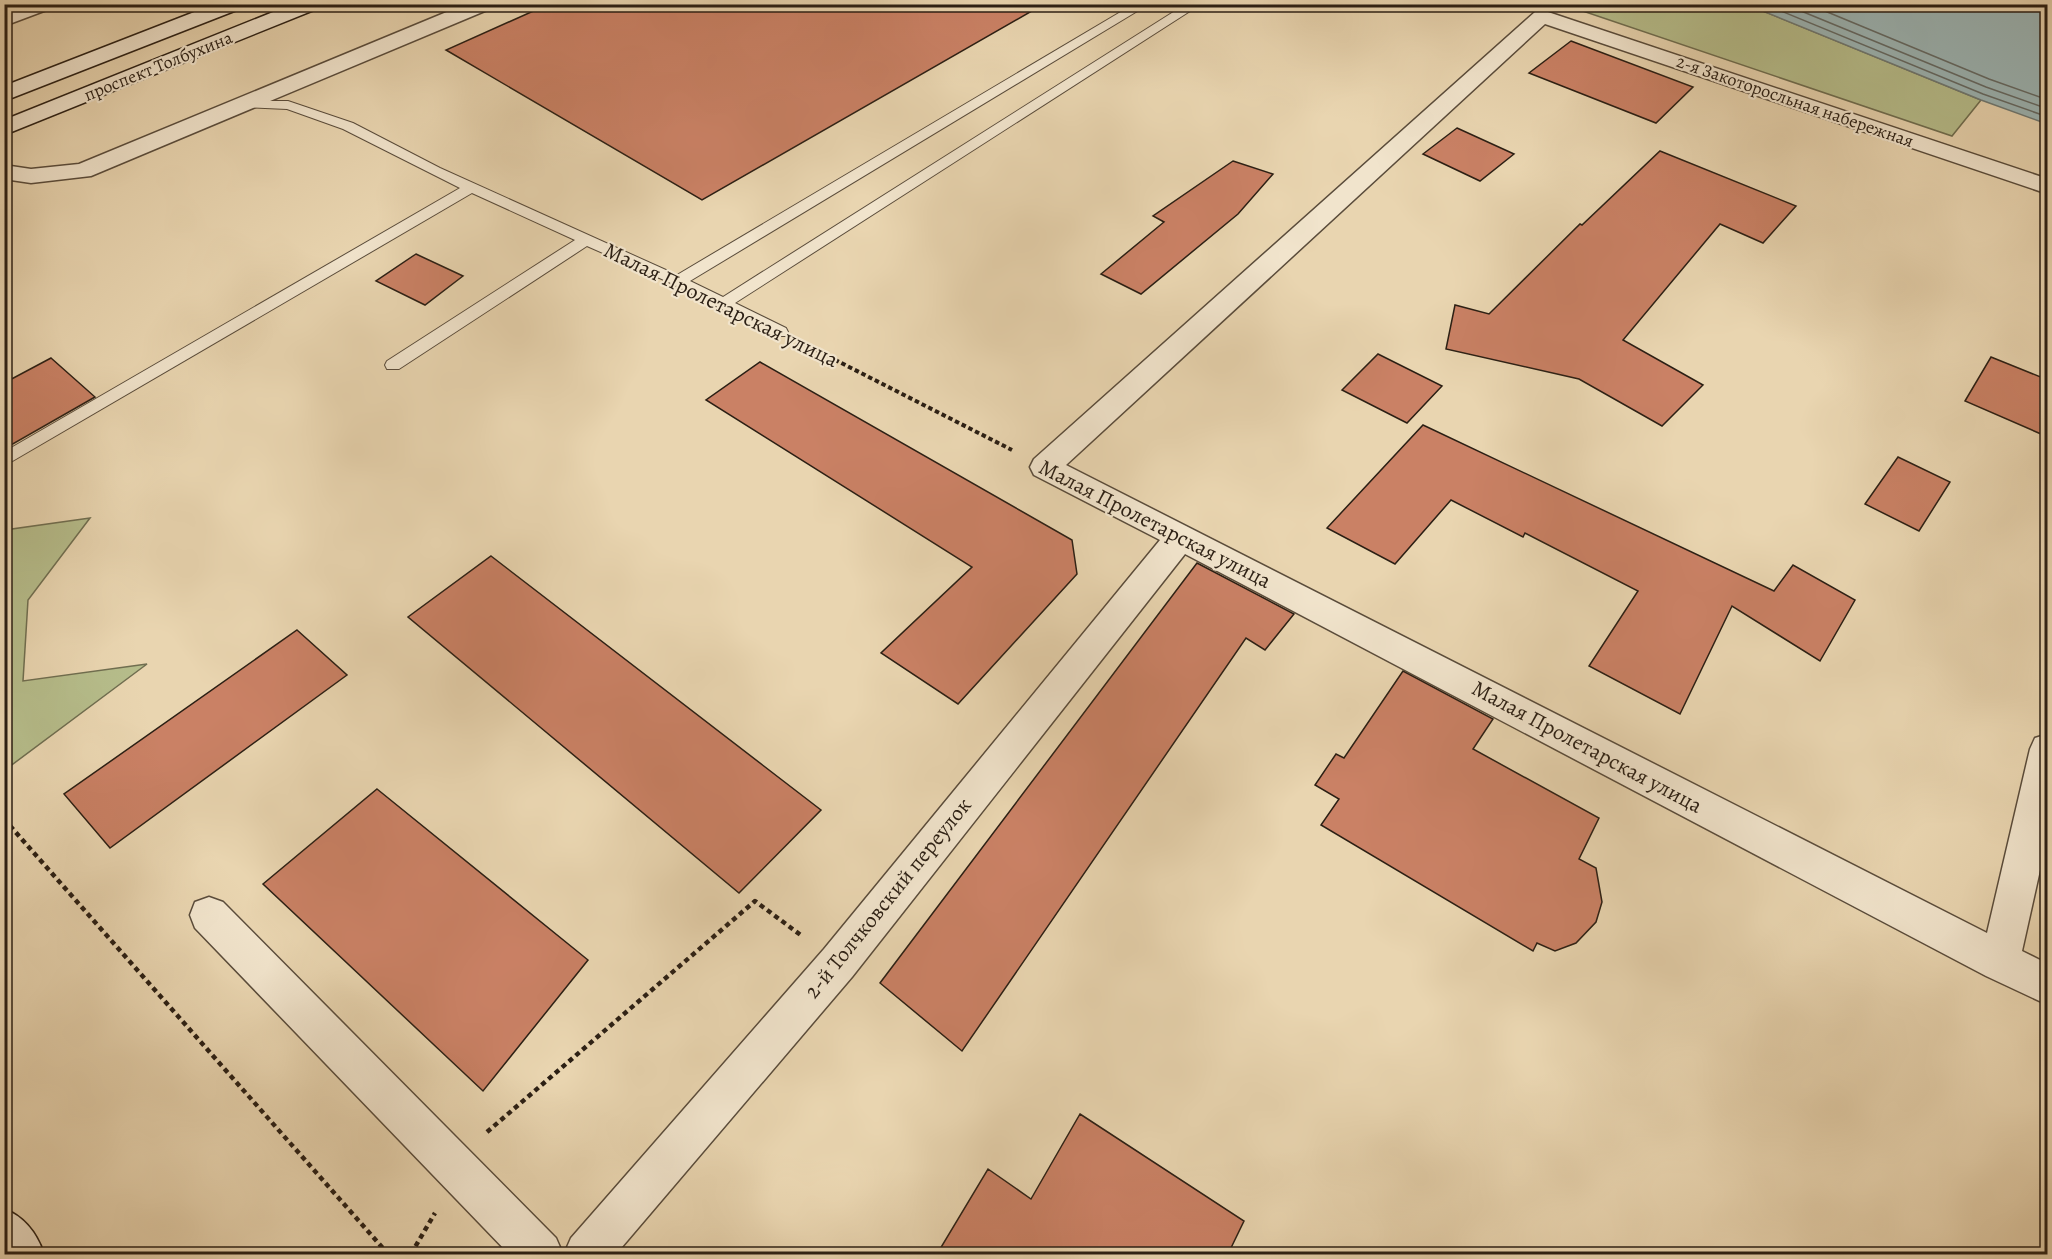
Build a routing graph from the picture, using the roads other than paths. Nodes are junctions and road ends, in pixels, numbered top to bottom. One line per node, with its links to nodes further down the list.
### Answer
1 (45, 4): 7 (street)
2 (236, 4): 8 (street, проспект Толбухина)
3 (312, 4): 10 (street, проспект Толбухина)
4 (485, 4): 9 (street)
5 (1143, 4): 15 (lane)
6 (1196, 4): 16 (lane)
7 (4, 20)
8 (4, 94)
9 (248, 104): 11 (street); 12 (lane, Малая Пролетарская улица)
10 (4, 129)
11 (4, 172)
12 (472, 187): 14 (lane, Малая Пролетарская улица); 19 (lane)
13 (2048, 187): 20 (street, 2-я Закоторосльная набережная)
14 (587, 239): 15 (lane, Малая Пролетарская улица); 18 (lane)
15 (678, 281): 16 (lane, Малая Пролетарская улица)
16 (723, 304): 17 (lane, Малая Пролетарская улица)
17 (780, 332)
18 (393, 365)
19 (4, 460)
20 (1045, 467): 21 (street, Малая Пролетарская улица)
21 (1181, 536): 24 (street, Малая Пролетарская улица); 29 (street, 2-й Толчковский переулок)
22 (2048, 749): 24 (street)
23 (210, 915): 28 (street)
24 (2000, 962): 25 (street, Малая Пролетарская улица)
25 (2048, 985)
26 (4, 1231): 27 (street)
27 (21, 1254)
28 (540, 1254)
29 (587, 1254)

